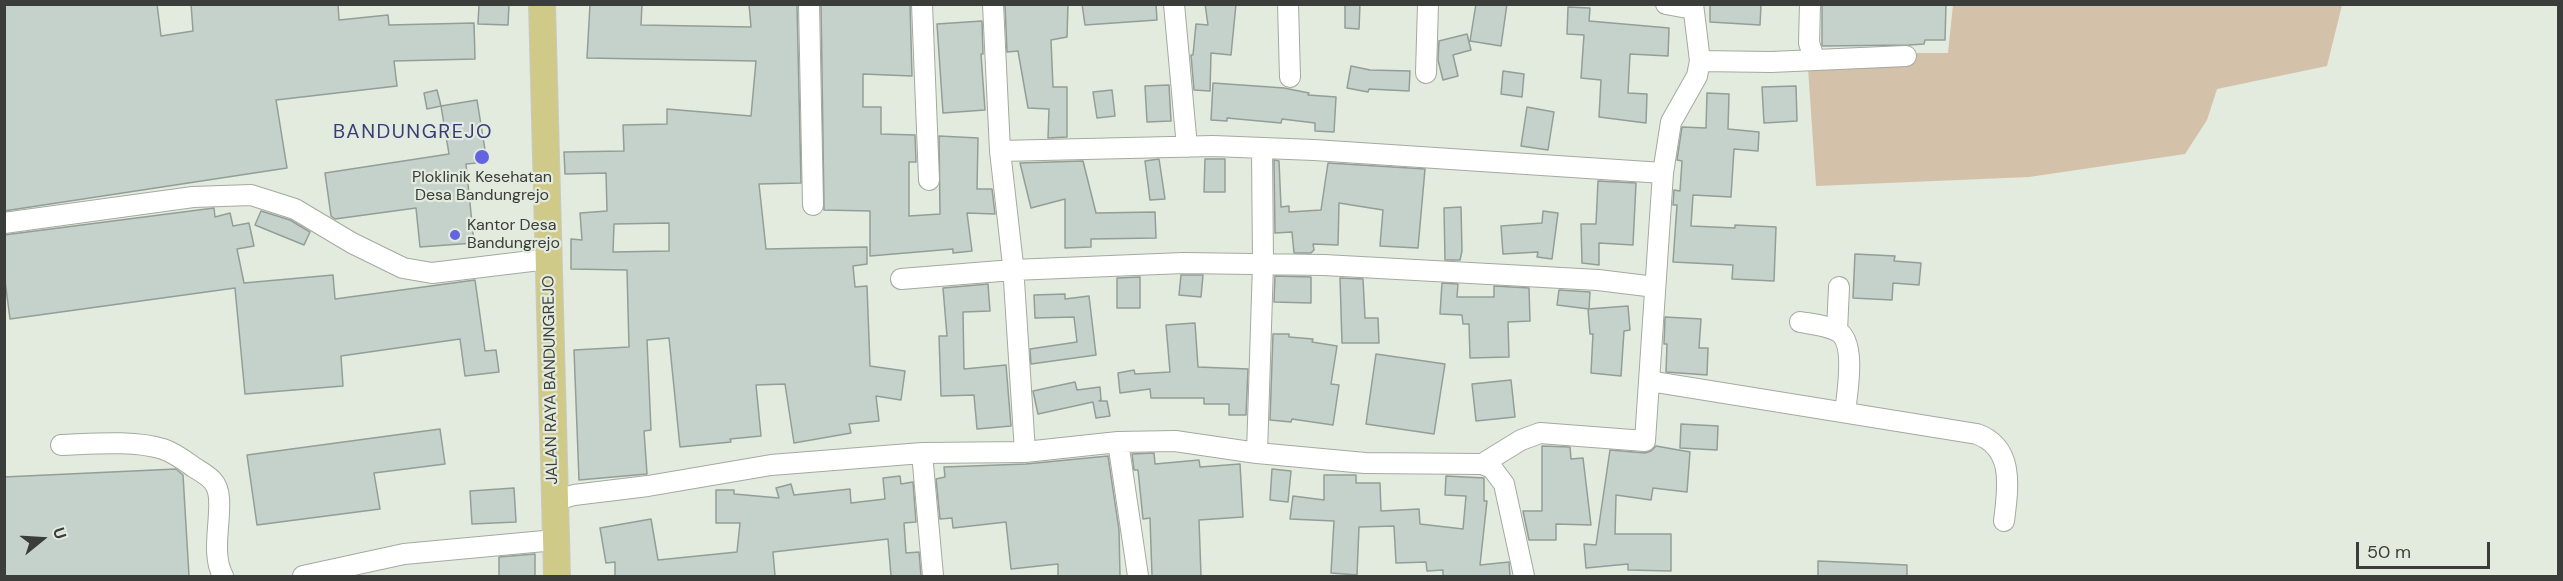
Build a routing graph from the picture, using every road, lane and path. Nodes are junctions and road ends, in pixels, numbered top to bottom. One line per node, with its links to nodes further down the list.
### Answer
1 (542, 4): 23 (main road, JALAN RAYA BANDUNGREJO)
2 (809, 4): 21 (street)
3 (922, 4): 20 (street)
4 (993, 4): 18 (street)
5 (1174, 4): 16 (street)
6 (1288, 4): 15 (street)
7 (1428, 4): 14 (street)
8 (1666, 4): 10 (street)
9 (1810, 4): 12 (street)
10 (1693, 7): 13 (street)
11 (1906, 56): 12 (street)
12 (1814, 58): 13 (street)
13 (1701, 61): 19 (street)
14 (1426, 73)
15 (1290, 77)
16 (1187, 147): 17 (street); 18 (street)
17 (1262, 149): 19 (street); 24 (street)
18 (1000, 151): 25 (street)
19 (1663, 173): 27 (street)
20 (929, 180)
21 (813, 205)
22 (4, 223): 23 (street)
23 (548, 259): 39 (main road, JALAN RAYA BANDUNGREJO)
24 (1263, 264): 25 (street); 27 (street); 37 (street)
25 (1013, 270): 26 (street); 35 (street)
26 (901, 279)
27 (1654, 287): 31 (street)
28 (1839, 287): 30 (street)
29 (1800, 322): 30 (street)
30 (1837, 331): 32 (street)
31 (1649, 381): 32 (street); 38 (street)
32 (1845, 412): 40 (street)
33 (1118, 442): 35 (street); 37 (street); 46 (street)
34 (61, 445): 42 (street)
35 (1025, 452): 36 (street)
36 (922, 453): 39 (street); 45 (street)
37 (1257, 453): 38 (street)
38 (1482, 464): 47 (street)
39 (554, 501): 41 (main road, JALAN RAYA BANDUNGREJO)
40 (2004, 521)
41 (555, 540): 43 (street); 44 (main road, JALAN RAYA BANDUNGREJO)
42 (223, 576)
43 (303, 576)
44 (557, 576)
45 (933, 576)
46 (1138, 576)
47 (1524, 576)

